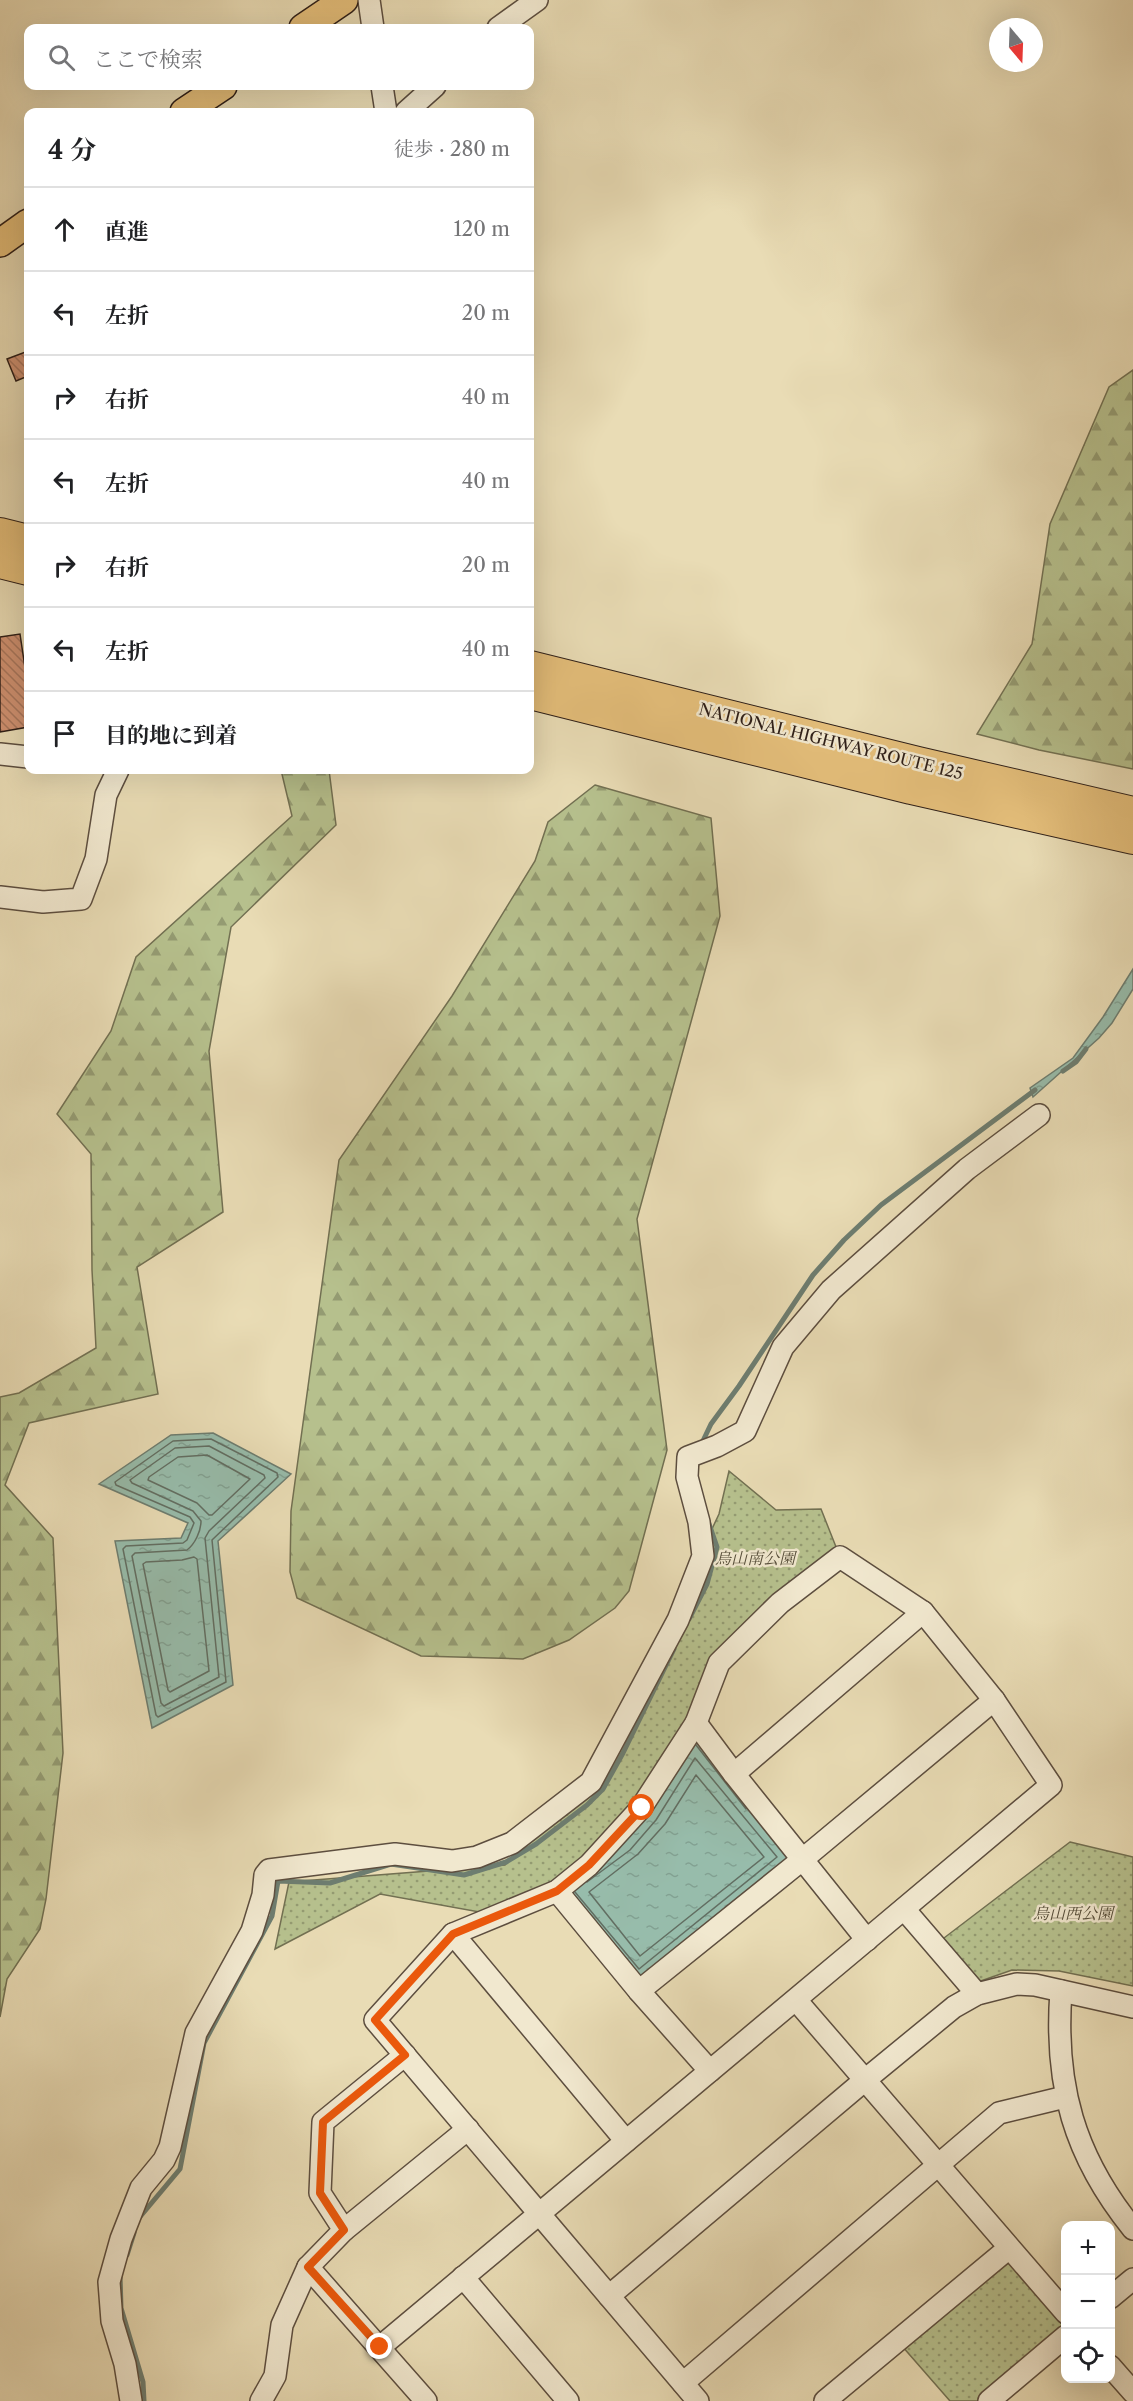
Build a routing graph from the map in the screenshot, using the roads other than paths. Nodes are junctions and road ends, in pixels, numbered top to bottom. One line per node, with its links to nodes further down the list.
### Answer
1 (344, 0): 4 (main road)
2 (369, 0): 5 (street)
3 (537, 0): 6 (street)
4 (309, 24)
5 (372, 24)
6 (504, 24)
7 (217, 90): 10 (main road)
8 (383, 90): 11 (street)
9 (431, 90): 12 (street)
10 (190, 108)
11 (385, 108)
12 (410, 108)
13 (24, 226): 14 (main road)
14 (0, 243)
15 (0, 534): 16 (highway)
16 (24, 540)
17 (0, 562): 18 (highway)
18 (24, 568)
19 (534, 668): 24 (highway, NATIONAL HIGHWAY ROUTE 125)
20 (534, 694): 25 (highway, NATIONAL HIGHWAY ROUTE 125)
21 (0, 754): 22 (street)
22 (24, 757)
23 (116, 774): 26 (street)
24 (1133, 813)
25 (1133, 838)
26 (0, 897)
27 (1039, 1114): 65 (street)
28 (923, 1611): 29 (street); 30 (street); 31 (street)
29 (994, 1700): 32 (street); 34 (street)
30 (696, 1723): 31 (street); 33 (street)
31 (734, 1774): 32 (street)
32 (803, 1859): 36 (street); 37 (street)
33 (557, 1891): 35 (street); 37 (street)
34 (904, 1909): 36 (street); 39 (street)
35 (453, 1934): 42 (street); 47 (street)
36 (867, 1940): 40 (street)
37 (639, 1991): 43 (street)
38 (1061, 1991): 39 (street); 41 (street); 45 (street)
39 (977, 1994): 44 (street)
40 (796, 2000): 43 (street); 44 (street)
41 (1133, 2007)
42 (405, 2055): 46 (street); 51 (street)
43 (710, 2071): 47 (street)
44 (865, 2080): 48 (street); 57 (street)
45 (1065, 2097): 48 (street); 50 (street)
46 (468, 2129): 49 (street); 51 (street)
47 (626, 2141): 49 (street)
48 (938, 2166): 52 (street); 62 (street)
49 (539, 2213): 54 (street); 57 (street)
50 (1133, 2229)
51 (344, 2230): 53 (street)
52 (1009, 2248): 58 (street); 69 (street)
53 (308, 2267): 60 (street); 64 (street)
54 (463, 2277): 60 (street); 67 (street)
55 (1133, 2279): 56 (street)
56 (1115, 2294)
57 (609, 2296): 62 (street)
58 (1061, 2308)
59 (1061, 2339): 70 (street)
60 (380, 2347): 66 (street)
61 (1115, 2372): 63 (street)
62 (683, 2383): 68 (street)
63 (1133, 2392)
64 (270, 2396)
65 (131, 2401)
66 (426, 2401)
67 (568, 2401)
68 (698, 2401)
69 (825, 2401)
70 (989, 2401)

